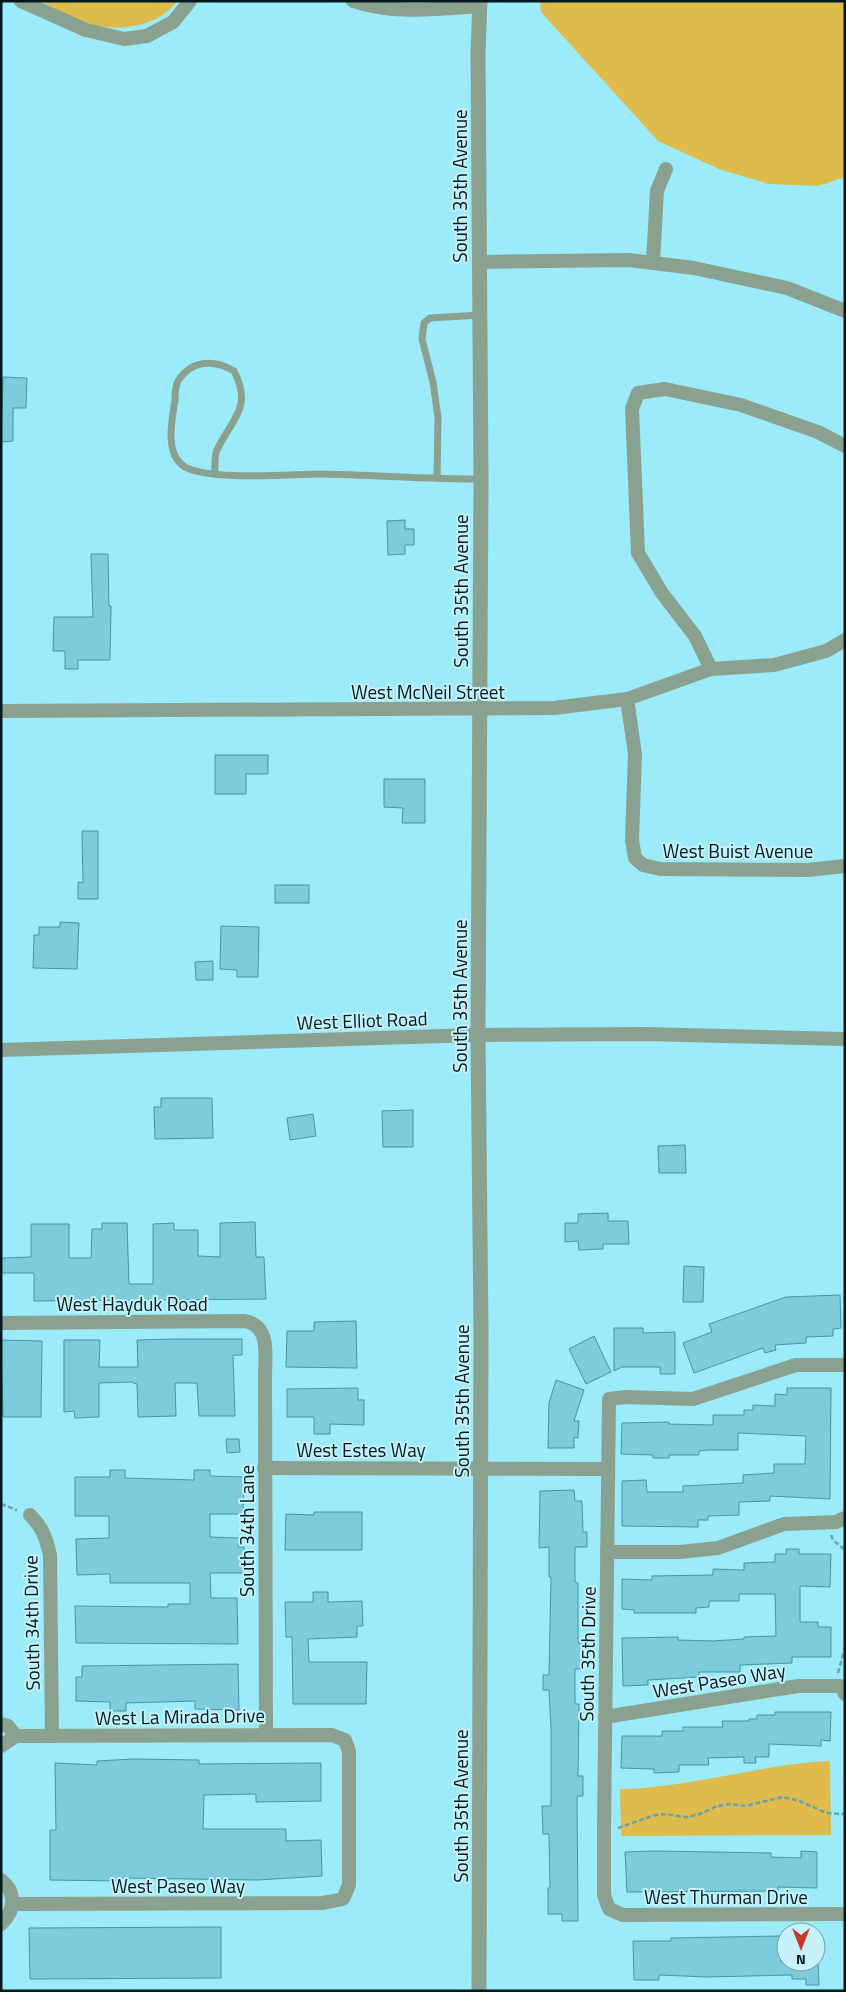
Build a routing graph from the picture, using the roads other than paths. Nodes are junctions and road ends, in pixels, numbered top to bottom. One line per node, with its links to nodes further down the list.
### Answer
1 (22, 1): 2 (street)
2 (190, 1)
3 (353, 1): 4 (street)
4 (480, 4): 6 (street, South 35th Avenue)
5 (666, 169): 7 (street)
6 (480, 262): 7 (street); 9 (street, South 35th Avenue)
7 (653, 263): 8 (street)
8 (845, 311)
9 (480, 315): 12 (lane); 13 (street, South 35th Avenue)
10 (845, 446): 15 (street)
11 (215, 473): 11 (lane); 12 (lane)
12 (436, 478): 13 (lane)
13 (481, 479): 17 (street, South 35th Avenue)
14 (845, 640): 15 (street, West McNeil Street)
15 (711, 669): 16 (street, West McNeil Street)
16 (627, 699): 17 (street, West McNeil Street); 19 (street, West Buist Avenue)
17 (480, 710): 18 (street, West McNeil Street); 20 (street, South 35th Avenue)
18 (1, 711)
19 (845, 866)
20 (478, 1035): 21 (street, West Elliot Road); 22 (street, West Elliot Road); 27 (street, South 35th Avenue)
21 (845, 1039)
22 (1, 1050)
23 (1, 1323): 24 (street, West Hayduk Road)
24 (260, 1328): 26 (street, South 34th Lane)
25 (845, 1365): 28 (street, South 35th Drive)
26 (264, 1468): 27 (street, West Estes Way); 35 (street, South 34th Lane)
27 (481, 1468): 28 (street, West Estes Way); 45 (street, South 35th Avenue)
28 (608, 1469): 31 (street, South 35th Drive)
29 (30, 1515): 37 (street, South 34th Drive)
30 (845, 1518): 31 (street)
31 (607, 1552): 33 (street, South 35th Drive)
32 (839, 1689): 33 (street, West Paseo Way)
33 (604, 1717): 42 (street, South 35th Drive)
34 (1, 1724): 36 (street)
35 (266, 1734): 37 (street, West La Mirada Drive); 40 (street, West La Mirada Drive)
36 (16, 1736): 37 (street, West La Mirada Drive); 38 (street)
37 (52, 1736)
38 (1, 1746)
39 (1, 1880): 41 (street)
40 (343, 1899): 41 (street, West Paseo Way)
41 (13, 1904): 44 (street)
42 (609, 1909): 43 (street, West Thurman Drive)
43 (845, 1914)
44 (1, 1924)
45 (479, 1991)

